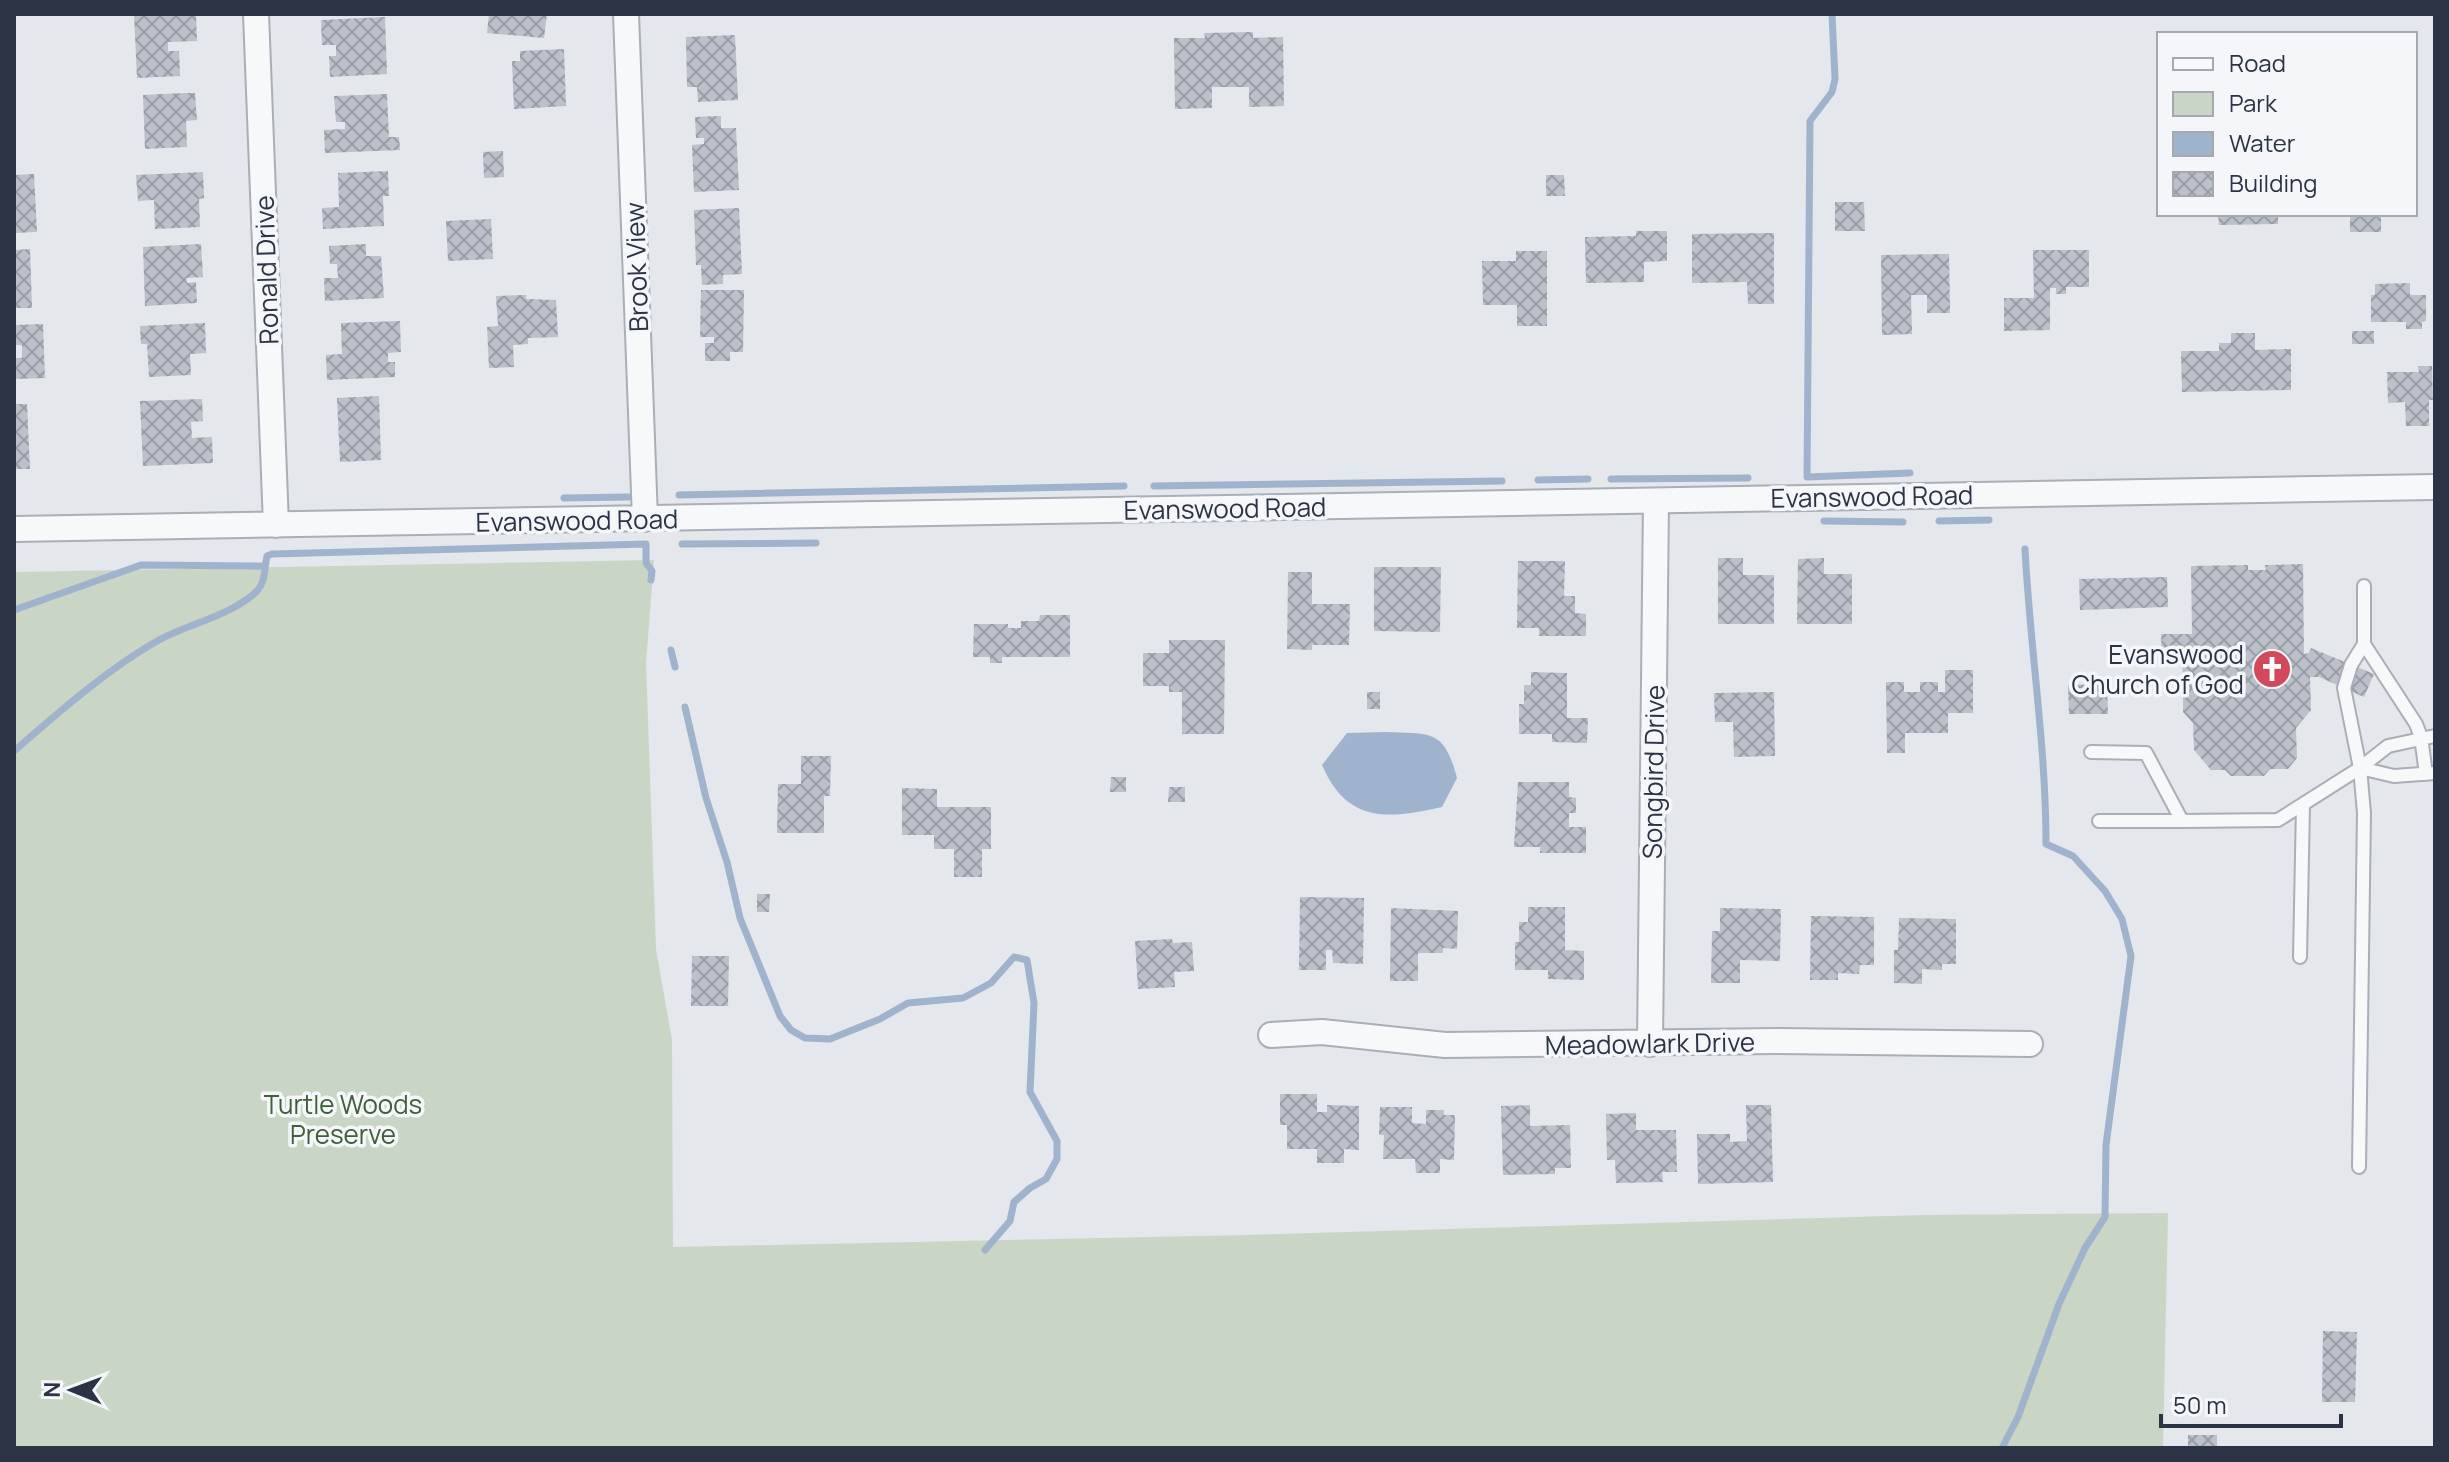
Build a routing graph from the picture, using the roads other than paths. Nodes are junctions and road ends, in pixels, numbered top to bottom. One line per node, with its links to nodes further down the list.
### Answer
1 (256, 14): 6 (street, Ronald Drive)
2 (626, 14): 5 (street, Brook View)
3 (2435, 487): 4 (street, Evanswood Road)
4 (1656, 501): 5 (street, Evanswood Road); 20 (street, Songbird Drive)
5 (645, 519): 6 (street, Evanswood Road)
6 (276, 525): 7 (street, Evanswood Road)
7 (14, 529)
8 (2364, 586): 9 (lane)
9 (2364, 644): 11 (lane); 13 (lane)
10 (2435, 736): 11 (lane)
11 (2421, 737): 13 (lane); 14 (lane)
12 (2091, 752): 17 (lane)
13 (2360, 768): 14 (lane); 15 (lane); 22 (lane)
14 (2430, 774)
15 (2303, 805): 17 (lane); 18 (lane)
16 (2099, 821): 17 (lane)
17 (2182, 821)
18 (2300, 957)
19 (1271, 1035): 20 (street, Meadowlark Drive)
20 (1650, 1044): 21 (street, Meadowlark Drive)
21 (2030, 1044)
22 (2359, 1167)

